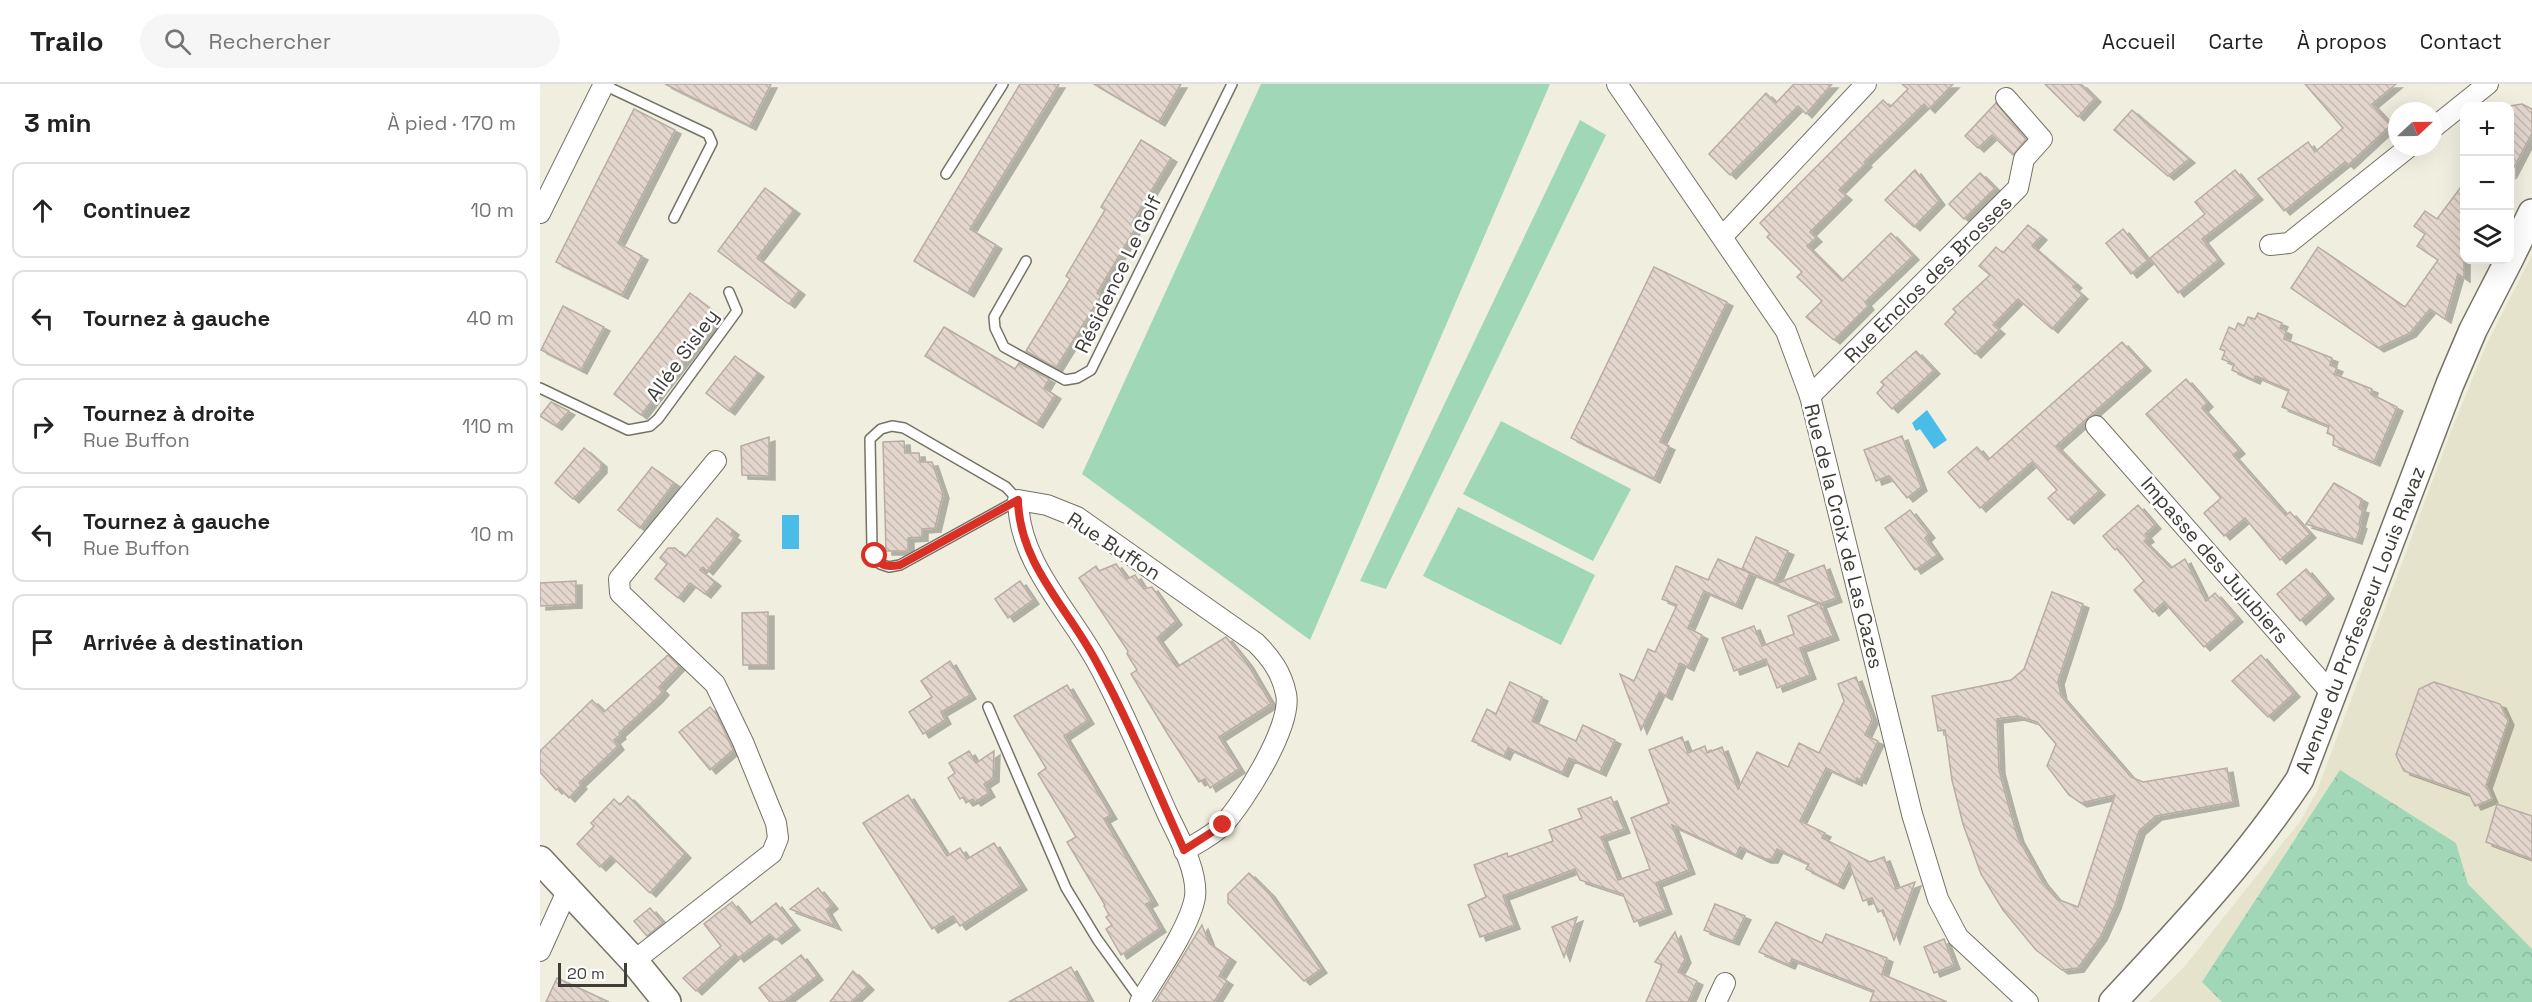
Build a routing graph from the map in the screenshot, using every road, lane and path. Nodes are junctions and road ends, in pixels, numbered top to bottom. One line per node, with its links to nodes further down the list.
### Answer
1 (604, 84): 11 (street); 13 (lane)
2 (1003, 84): 10 (lane)
3 (1232, 84): 17 (lane, Résidence Le Golf)
4 (1617, 84): 14 (street, Rue de la Croix de Las Cazes)
5 (1866, 84): 14 (street)
6 (2488, 84): 8 (street)
7 (2006, 99): 21 (street, Rue Enclos des Brosses)
8 (2442, 121)
9 (2398, 156): 15 (street)
10 (946, 174)
11 (540, 213)
12 (2532, 213): 16 (street, Avenue du Professeur Louis Ravaz)
13 (674, 218)
14 (1723, 236): 21 (street, Rue de la Croix de Las Cazes)
15 (2270, 245)
16 (2514, 249)
17 (1026, 261)
18 (2506, 264): 25 (street, Avenue du Professeur Louis Ravaz)
19 (729, 292): 20 (lane, Allée Sisley)
20 (540, 388)
21 (1810, 396): 36 (street, Rue de la Croix de Las Cazes)
22 (2096, 426): 25 (street, Impasse des Jujubiers)
23 (716, 461): 31 (street)
24 (1018, 500): 24 (lane); 27 (street); 27 (street, Rue Buffon)
25 (2333, 695): 37 (street, Avenue du Professeur Louis Ravaz)
26 (988, 707): 33 (lane)
27 (1184, 850): 33 (street)
28 (540, 860): 29 (street)
29 (568, 889): 30 (street); 31 (street)
30 (540, 951)
31 (634, 961): 34 (street)
32 (1725, 983): 35 (street)
33 (1140, 1001)
34 (668, 1002)
35 (1716, 1002)
36 (2028, 1002)
37 (2113, 1002)

